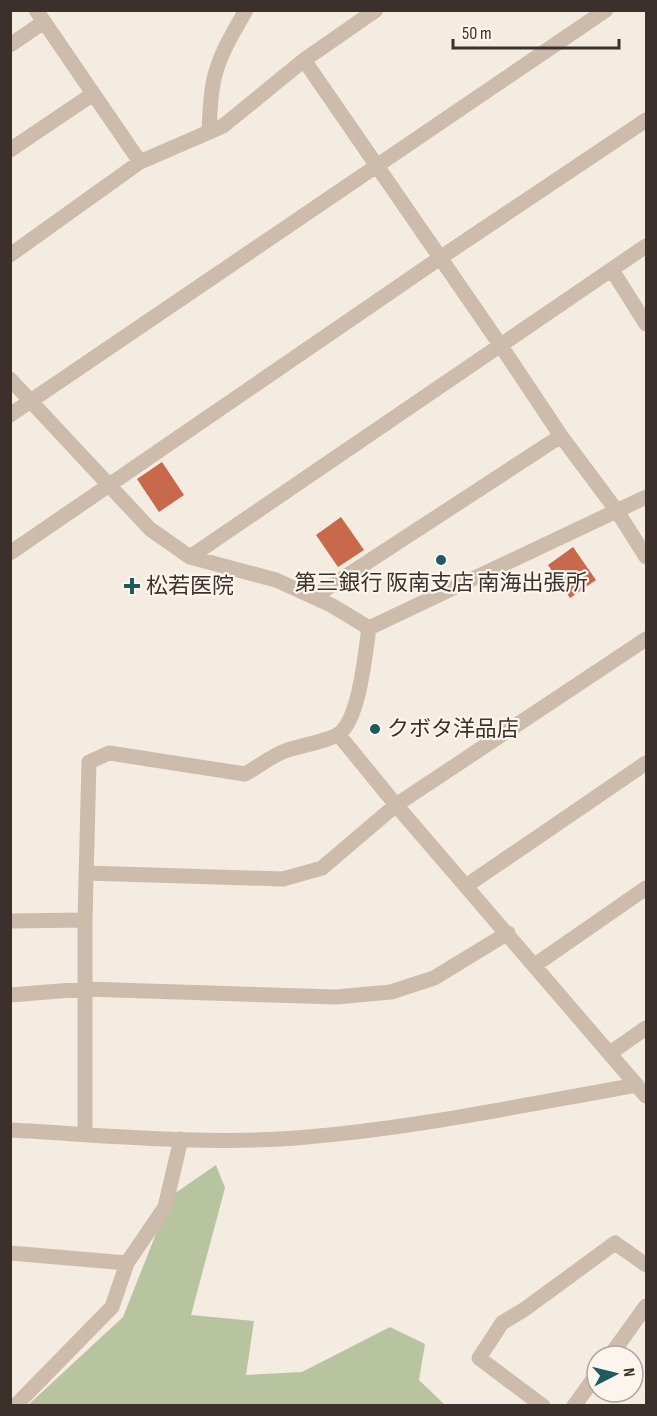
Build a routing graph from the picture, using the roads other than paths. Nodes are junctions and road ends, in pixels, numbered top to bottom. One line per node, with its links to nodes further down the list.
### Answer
1 (246, 10): 9 (street)
2 (376, 10): 6 (street)
3 (606, 10): 12 (street)
4 (40, 16): 5 (street); 7 (street)
5 (10, 45)
6 (304, 60): 9 (street); 12 (street)
7 (93, 94): 10 (street); 11 (street)
8 (646, 120): 15 (street)
9 (209, 132): 11 (street)
10 (10, 150)
11 (140, 162): 14 (street)
12 (376, 167): 15 (street); 20 (street)
13 (646, 246): 16 (street)
14 (10, 255)
15 (440, 258): 18 (street); 23 (street)
16 (612, 270): 17 (street); 18 (street)
17 (646, 324)
18 (501, 346): 22 (street); 27 (street)
19 (10, 379): 20 (street)
20 (32, 401): 21 (street); 23 (street)
21 (10, 416)
22 (561, 436): 25 (street); 29 (street)
23 (109, 487): 26 (street); 27 (street)
24 (646, 497): 25 (street)
25 (617, 511): 28 (street); 30 (street)
26 (10, 553)
27 (190, 557): 29 (street)
28 (646, 557)
29 (314, 597): 30 (street)
30 (369, 628): 32 (street)
31 (646, 639): 34 (street)
32 (338, 734): 34 (street); 35 (street)
33 (646, 763): 36 (street)
34 (396, 805): 35 (street); 36 (street)
35 (86, 873): 38 (street)
36 (466, 886): 40 (street)
37 (646, 888): 41 (street)
38 (85, 920): 39 (street); 42 (street)
39 (10, 921)
40 (508, 933): 41 (street); 42 (street)
41 (535, 964): 45 (street)
42 (85, 989): 43 (street); 48 (street)
43 (10, 995)
44 (646, 1028): 45 (street)
45 (610, 1053): 46 (street)
46 (642, 1090): 49 (street)
47 (10, 1130): 48 (street)
48 (85, 1134): 49 (street)
49 (181, 1139): 51 (street)
50 (10, 1253): 51 (street)
51 (126, 1263): 56 (street)
52 (646, 1265): 57 (street)
53 (646, 1306): 54 (street)
54 (619, 1344)
55 (585, 1391): 58 (street)
56 (15, 1406)
57 (543, 1406)
58 (574, 1406)

